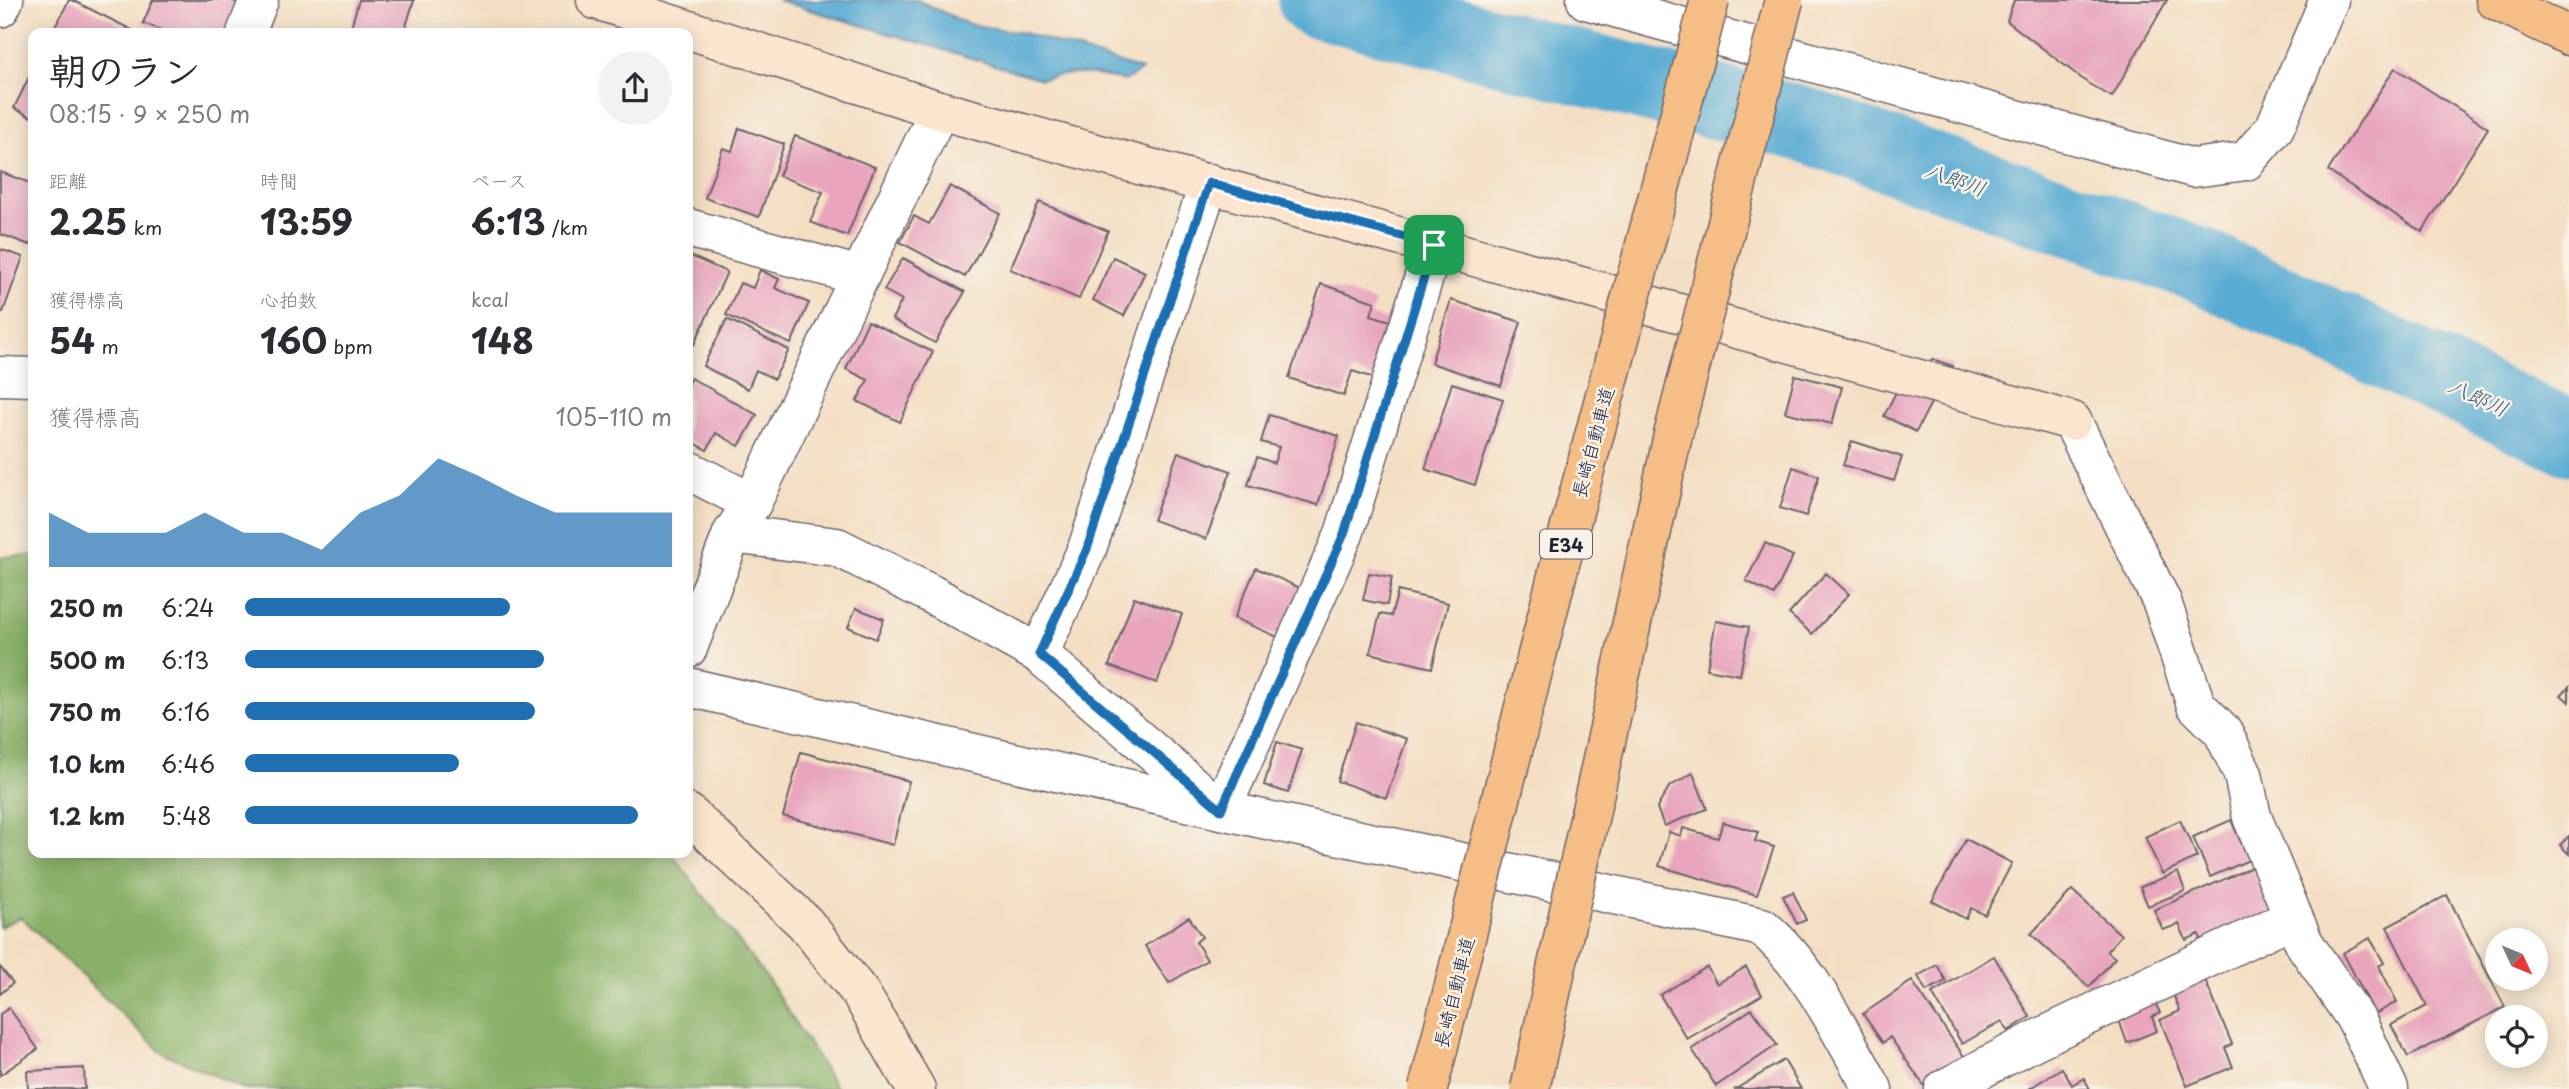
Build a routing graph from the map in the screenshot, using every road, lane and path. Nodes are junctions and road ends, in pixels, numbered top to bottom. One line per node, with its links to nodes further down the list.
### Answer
1 (4, 0): 9 (street)
2 (259, 0): 10 (street)
3 (596, 0): 11 (street)
4 (1586, 0): 7 (street)
5 (1710, 0): 30 (highway, 長崎自動車道 / E34, bridge)
6 (1784, 0): 31 (highway, bridge)
7 (2329, 0)
8 (2495, 0): 13 (highway)
9 (0, 8)
10 (248, 28)
11 (683, 28)
12 (693, 31): 14 (street)
13 (2569, 36)
14 (939, 110): 15 (street); 18 (street)
15 (1209, 183): 17 (street); 24 (street)
16 (693, 229): 18 (street)
17 (1434, 245): 26 (street); 28 (street)
18 (860, 276): 22 (street)
19 (0, 376): 20 (street)
20 (28, 377)
21 (693, 475): 22 (street)
22 (742, 519): 23 (street); 24 (street)
23 (693, 636)
24 (1039, 654): 26 (street)
25 (693, 688): 26 (street)
26 (1221, 810): 32 (street)
27 (693, 818): 29 (street)
28 (2292, 918): 33 (street); 34 (street)
29 (916, 1089)
30 (1428, 1089)
31 (1530, 1089)
32 (1873, 1089)
33 (1944, 1089)
34 (2389, 1089)

